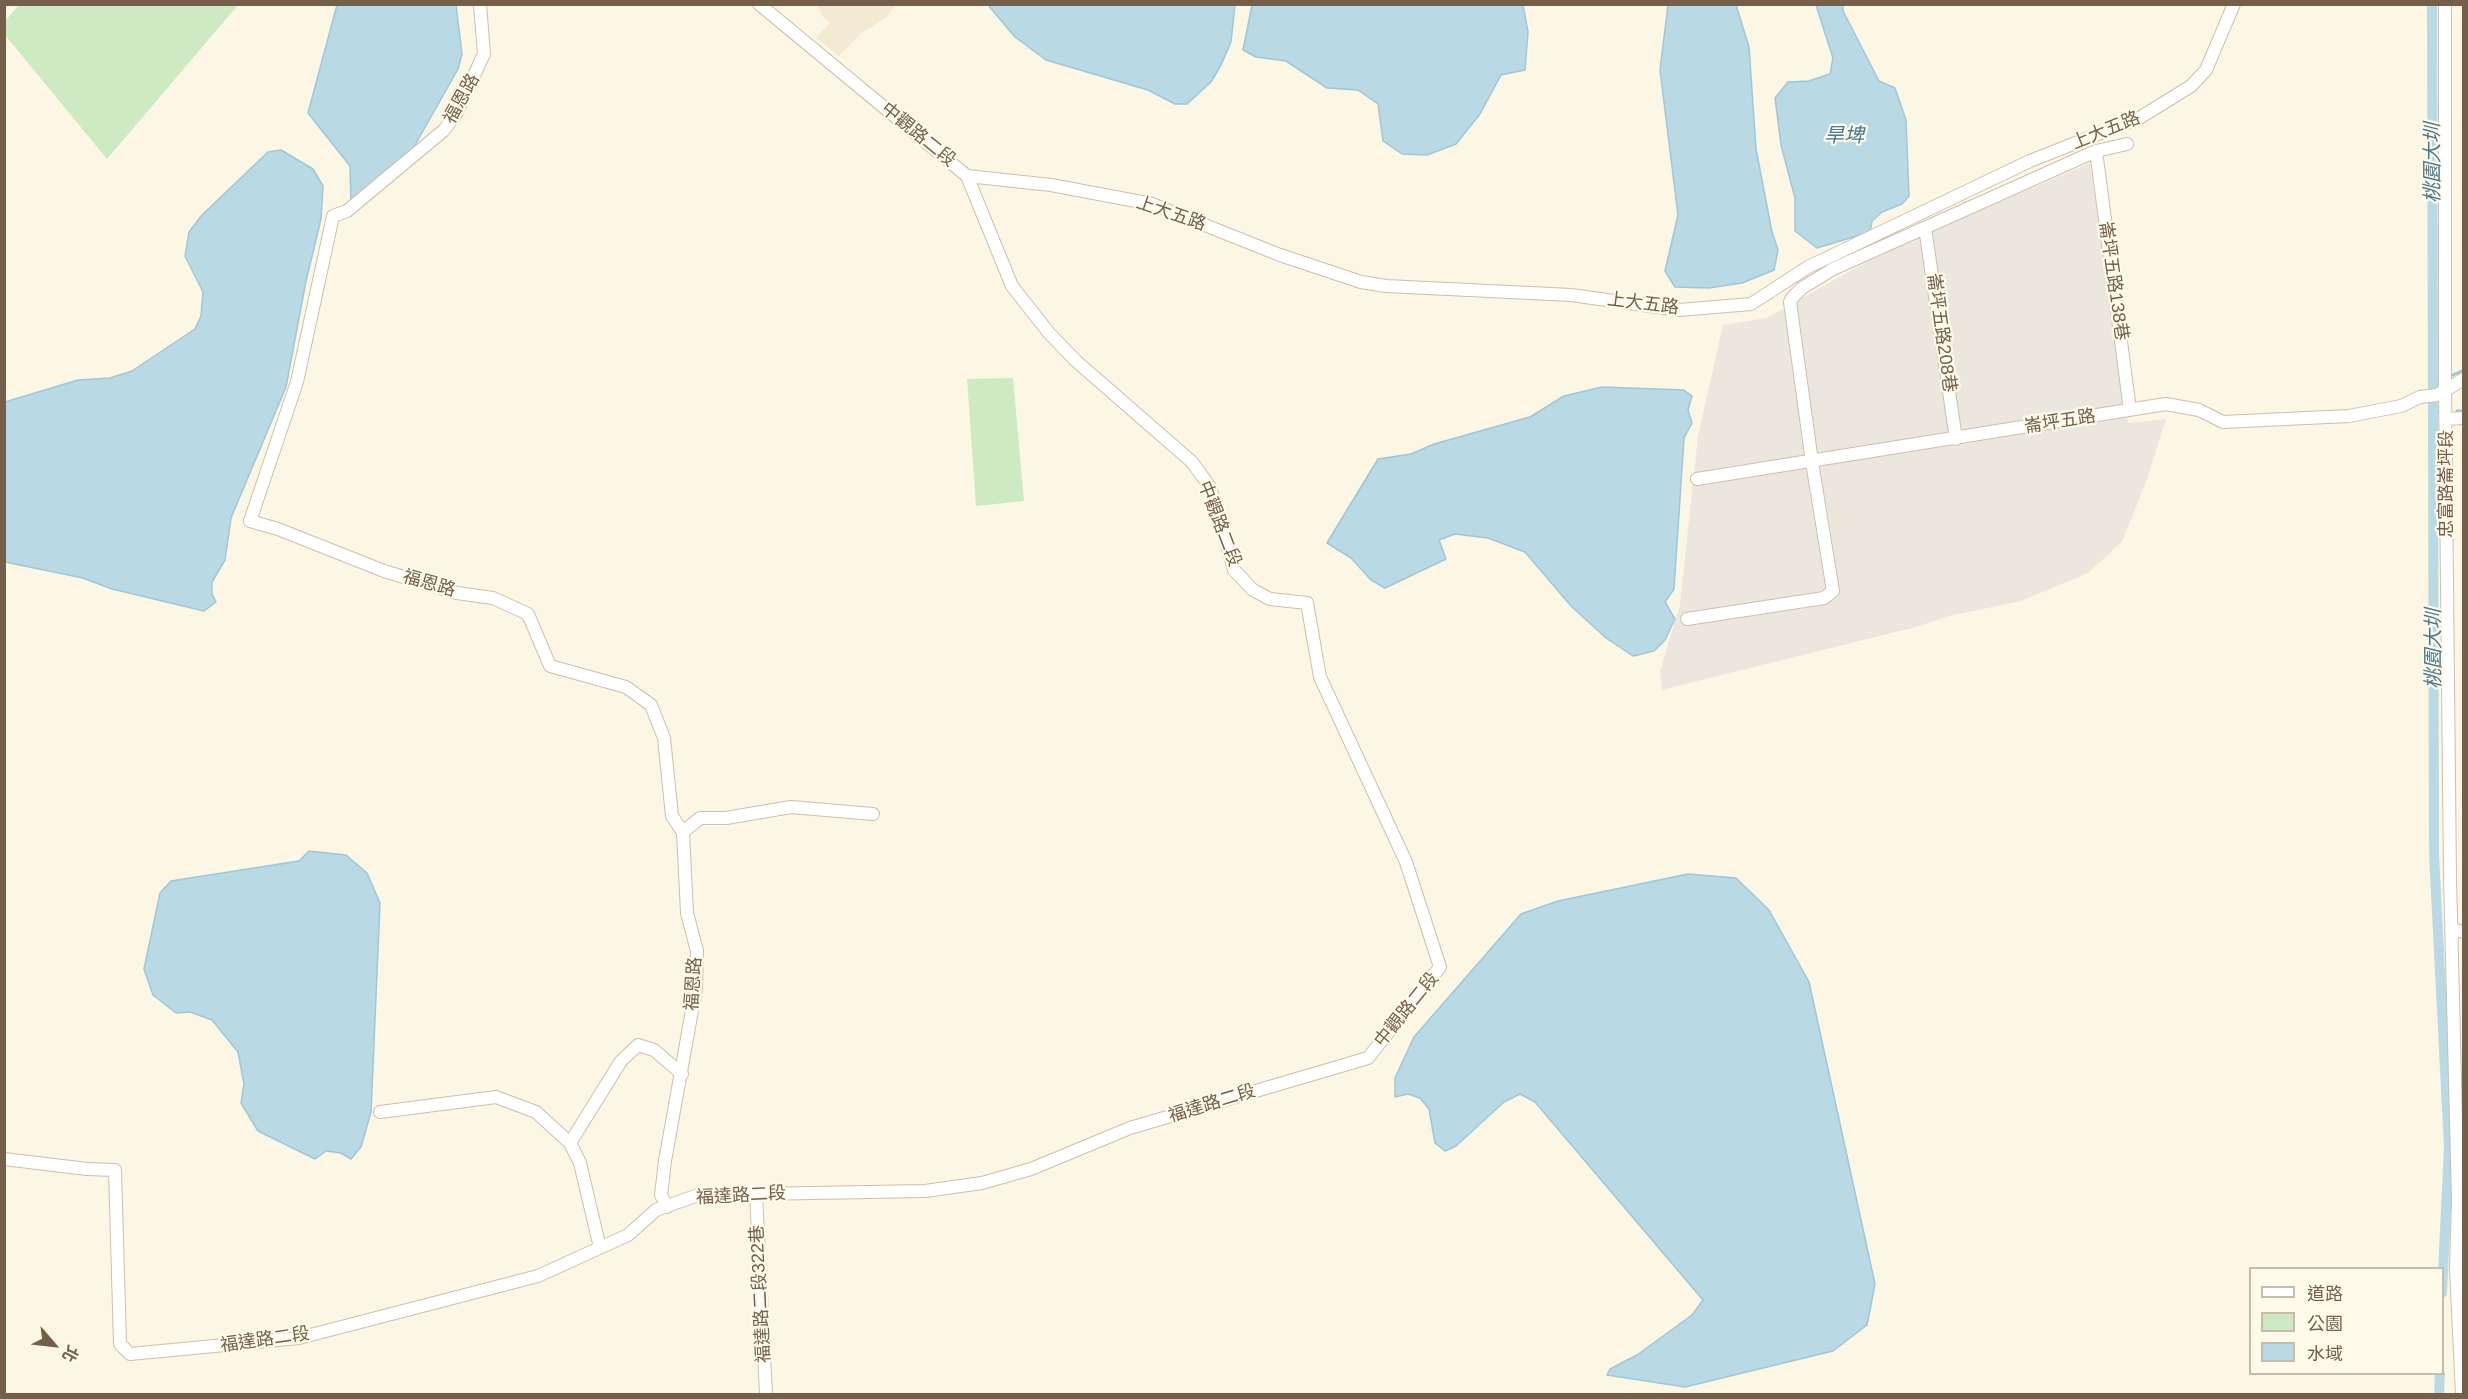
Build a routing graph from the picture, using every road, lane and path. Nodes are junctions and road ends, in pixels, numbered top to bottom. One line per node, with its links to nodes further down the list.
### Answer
1 (480, 4): 23 (street, 福恩路)
2 (759, 4): 7 (street, 中觀路二段)
3 (2234, 4): 9 (street, 上大五路)
4 (2445, 4): 12 (street, 忠富路崙坪段)
5 (2127, 144): 6 (street)
6 (2096, 151): 8 (street); 13 (street, 崙坪五路138巷)
7 (968, 176): 9 (street, 上大五路); 25 (street, 中觀路二段)
8 (1925, 228): 10 (street); 16 (street, 崙坪五路208巷)
9 (1785, 283): 10 (street)
10 (1802, 288): 17 (street)
11 (2463, 379): 12 (street, 崙坪五路)
12 (2441, 392): 13 (street, 崙坪五路); 15 (street, 忠富路崙坪段)
13 (2130, 410): 16 (street, 崙坪五路)
14 (2463, 418): 15 (street)
15 (2447, 419): 21 (street, 忠富路崙坪段)
16 (1956, 439): 17 (street, 崙坪五路)
17 (1812, 462): 18 (street, 崙坪五路); 19 (street)
18 (1697, 479)
19 (1687, 619)
20 (2463, 730): 21 (street)
21 (2449, 731): 24 (street, 忠富路崙坪段)
22 (873, 814): 23 (street)
23 (683, 832): 26 (street, 福恩路)
24 (2457, 930): 34 (street, 忠富路崙坪段)
25 (1368, 1058): 30 (street, 福達路二段)
26 (682, 1074): 28 (street); 31 (street, 福恩路)
27 (380, 1112): 28 (street)
28 (570, 1143): 32 (street)
29 (4, 1159): 32 (street, 福達路二段)
30 (756, 1194): 31 (street, 福達路二段); 33 (street, 福達路二段322巷)
31 (667, 1207): 32 (street, 福達路二段)
32 (600, 1248)
33 (766, 1395)
34 (2462, 1395)

